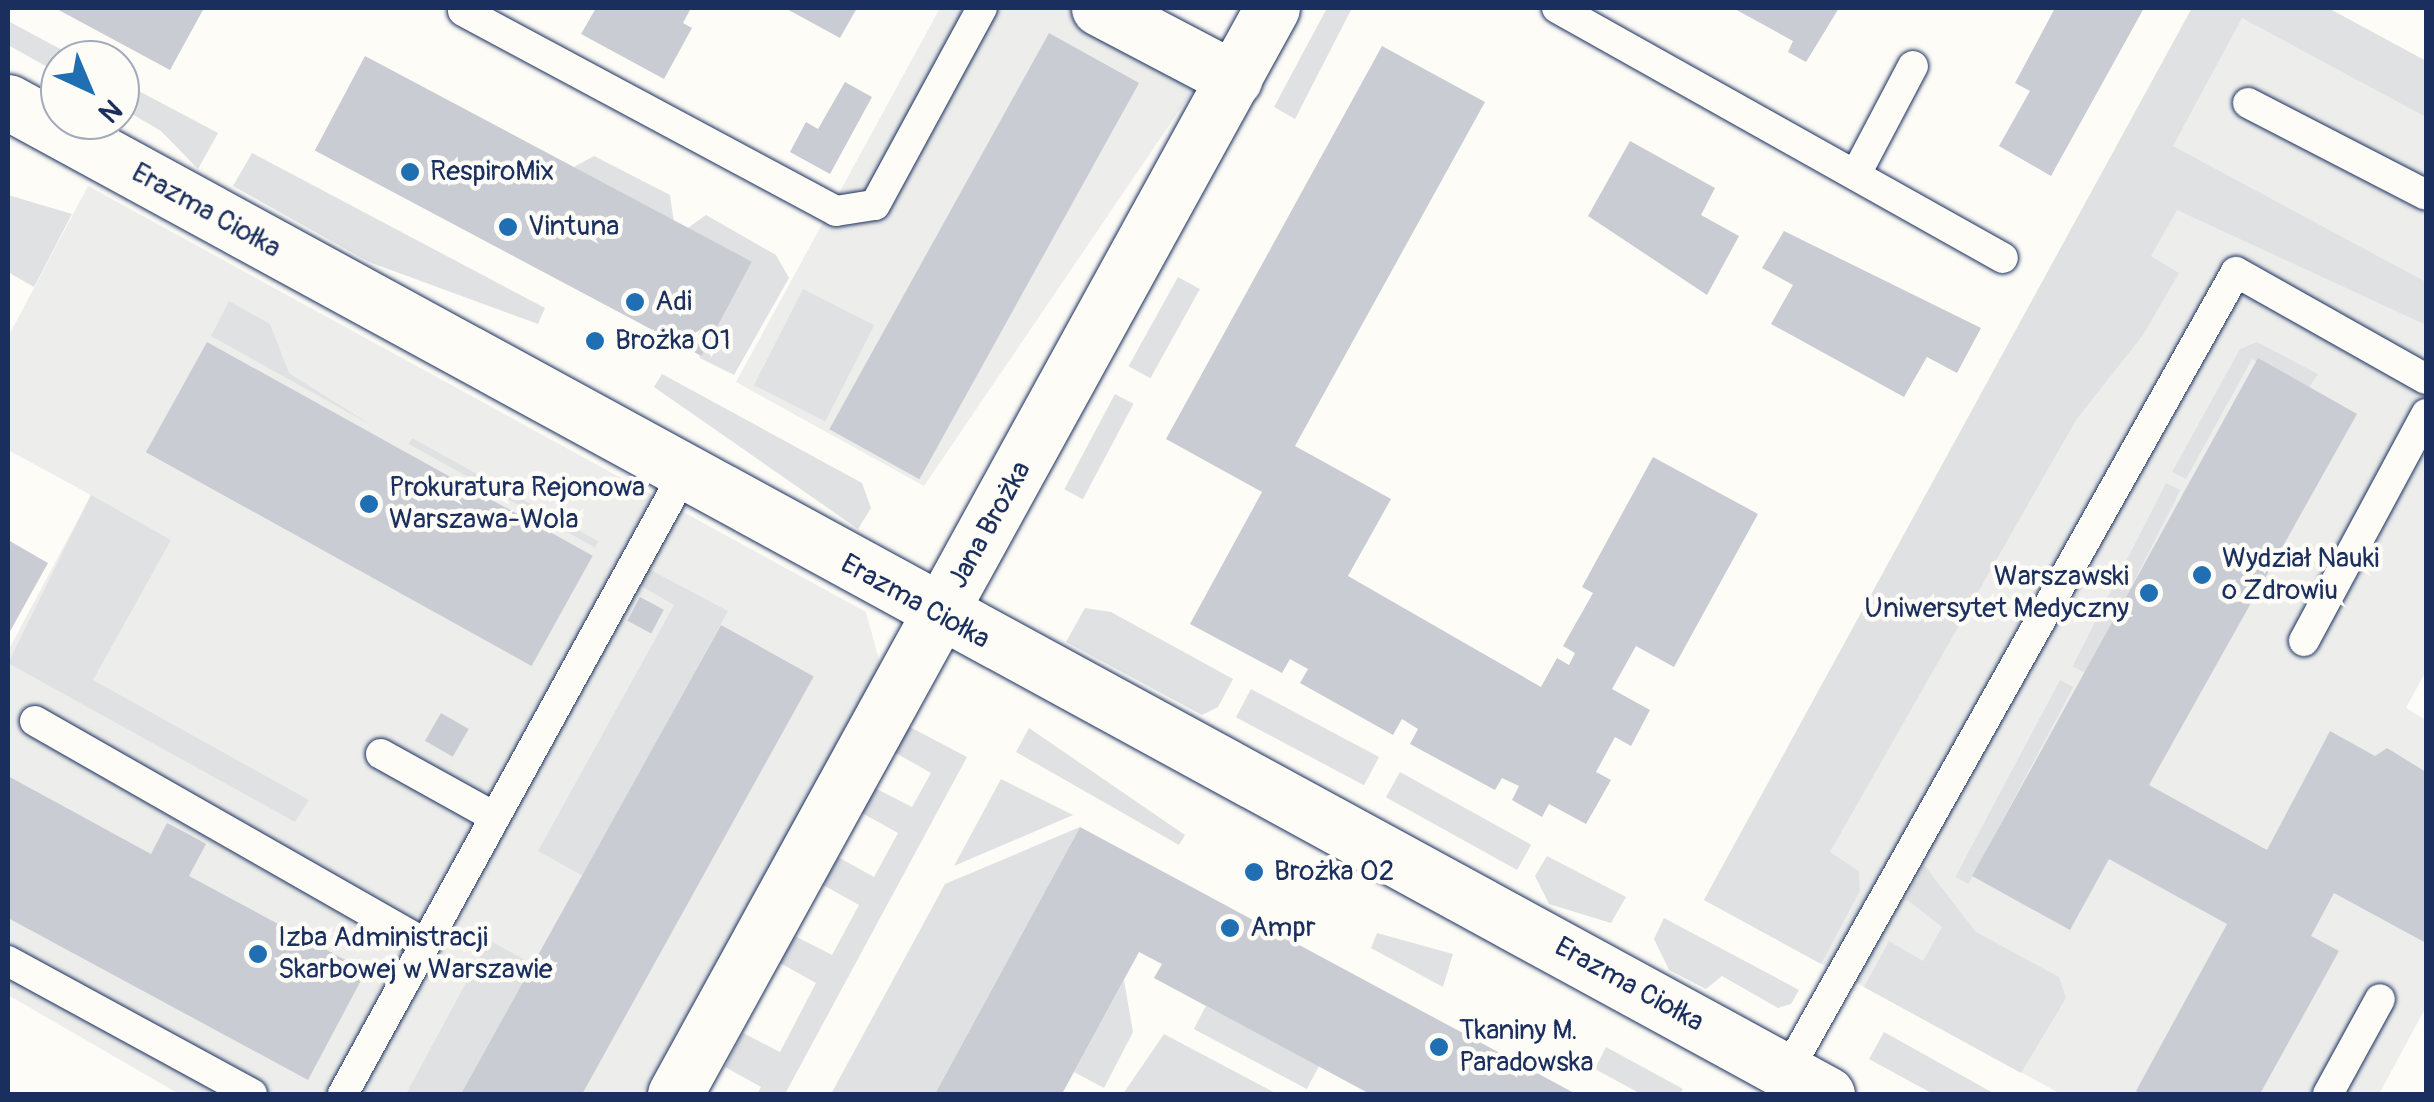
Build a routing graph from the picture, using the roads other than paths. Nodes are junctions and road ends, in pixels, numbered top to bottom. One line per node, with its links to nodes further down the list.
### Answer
1 (982, 8): 5 (lane)
2 (1099, 8): 7 (street)
3 (1272, 8): 7 (street, Jana Brożka)
4 (1557, 8): 10 (lane)
5 (464, 11)
6 (1914, 66): 10 (lane)
7 (1234, 79): 16 (street, Jana Brożka)
8 (8, 102): 15 (street, Erazma Ciołka)
9 (2248, 103): 11 (lane)
10 (1856, 174): 12 (lane)
11 (2426, 195)
12 (2003, 258)
13 (2426, 379): 24 (lane)
14 (2426, 414): 17 (lane)
15 (683, 475): 16 (street, Erazma Ciołka); 20 (lane)
16 (939, 615): 24 (street, Erazma Ciołka); 27 (street, Jana Brożka)
17 (2304, 641)
18 (35, 721): 21 (lane)
19 (381, 754): 20 (lane)
20 (494, 816): 21 (lane)
21 (424, 943): 26 (lane)
22 (8, 961): 25 (lane)
23 (2380, 1000): 28 (lane)
24 (1807, 1083)
25 (252, 1094)
26 (343, 1094)
27 (675, 1094)
28 (2328, 1094)

